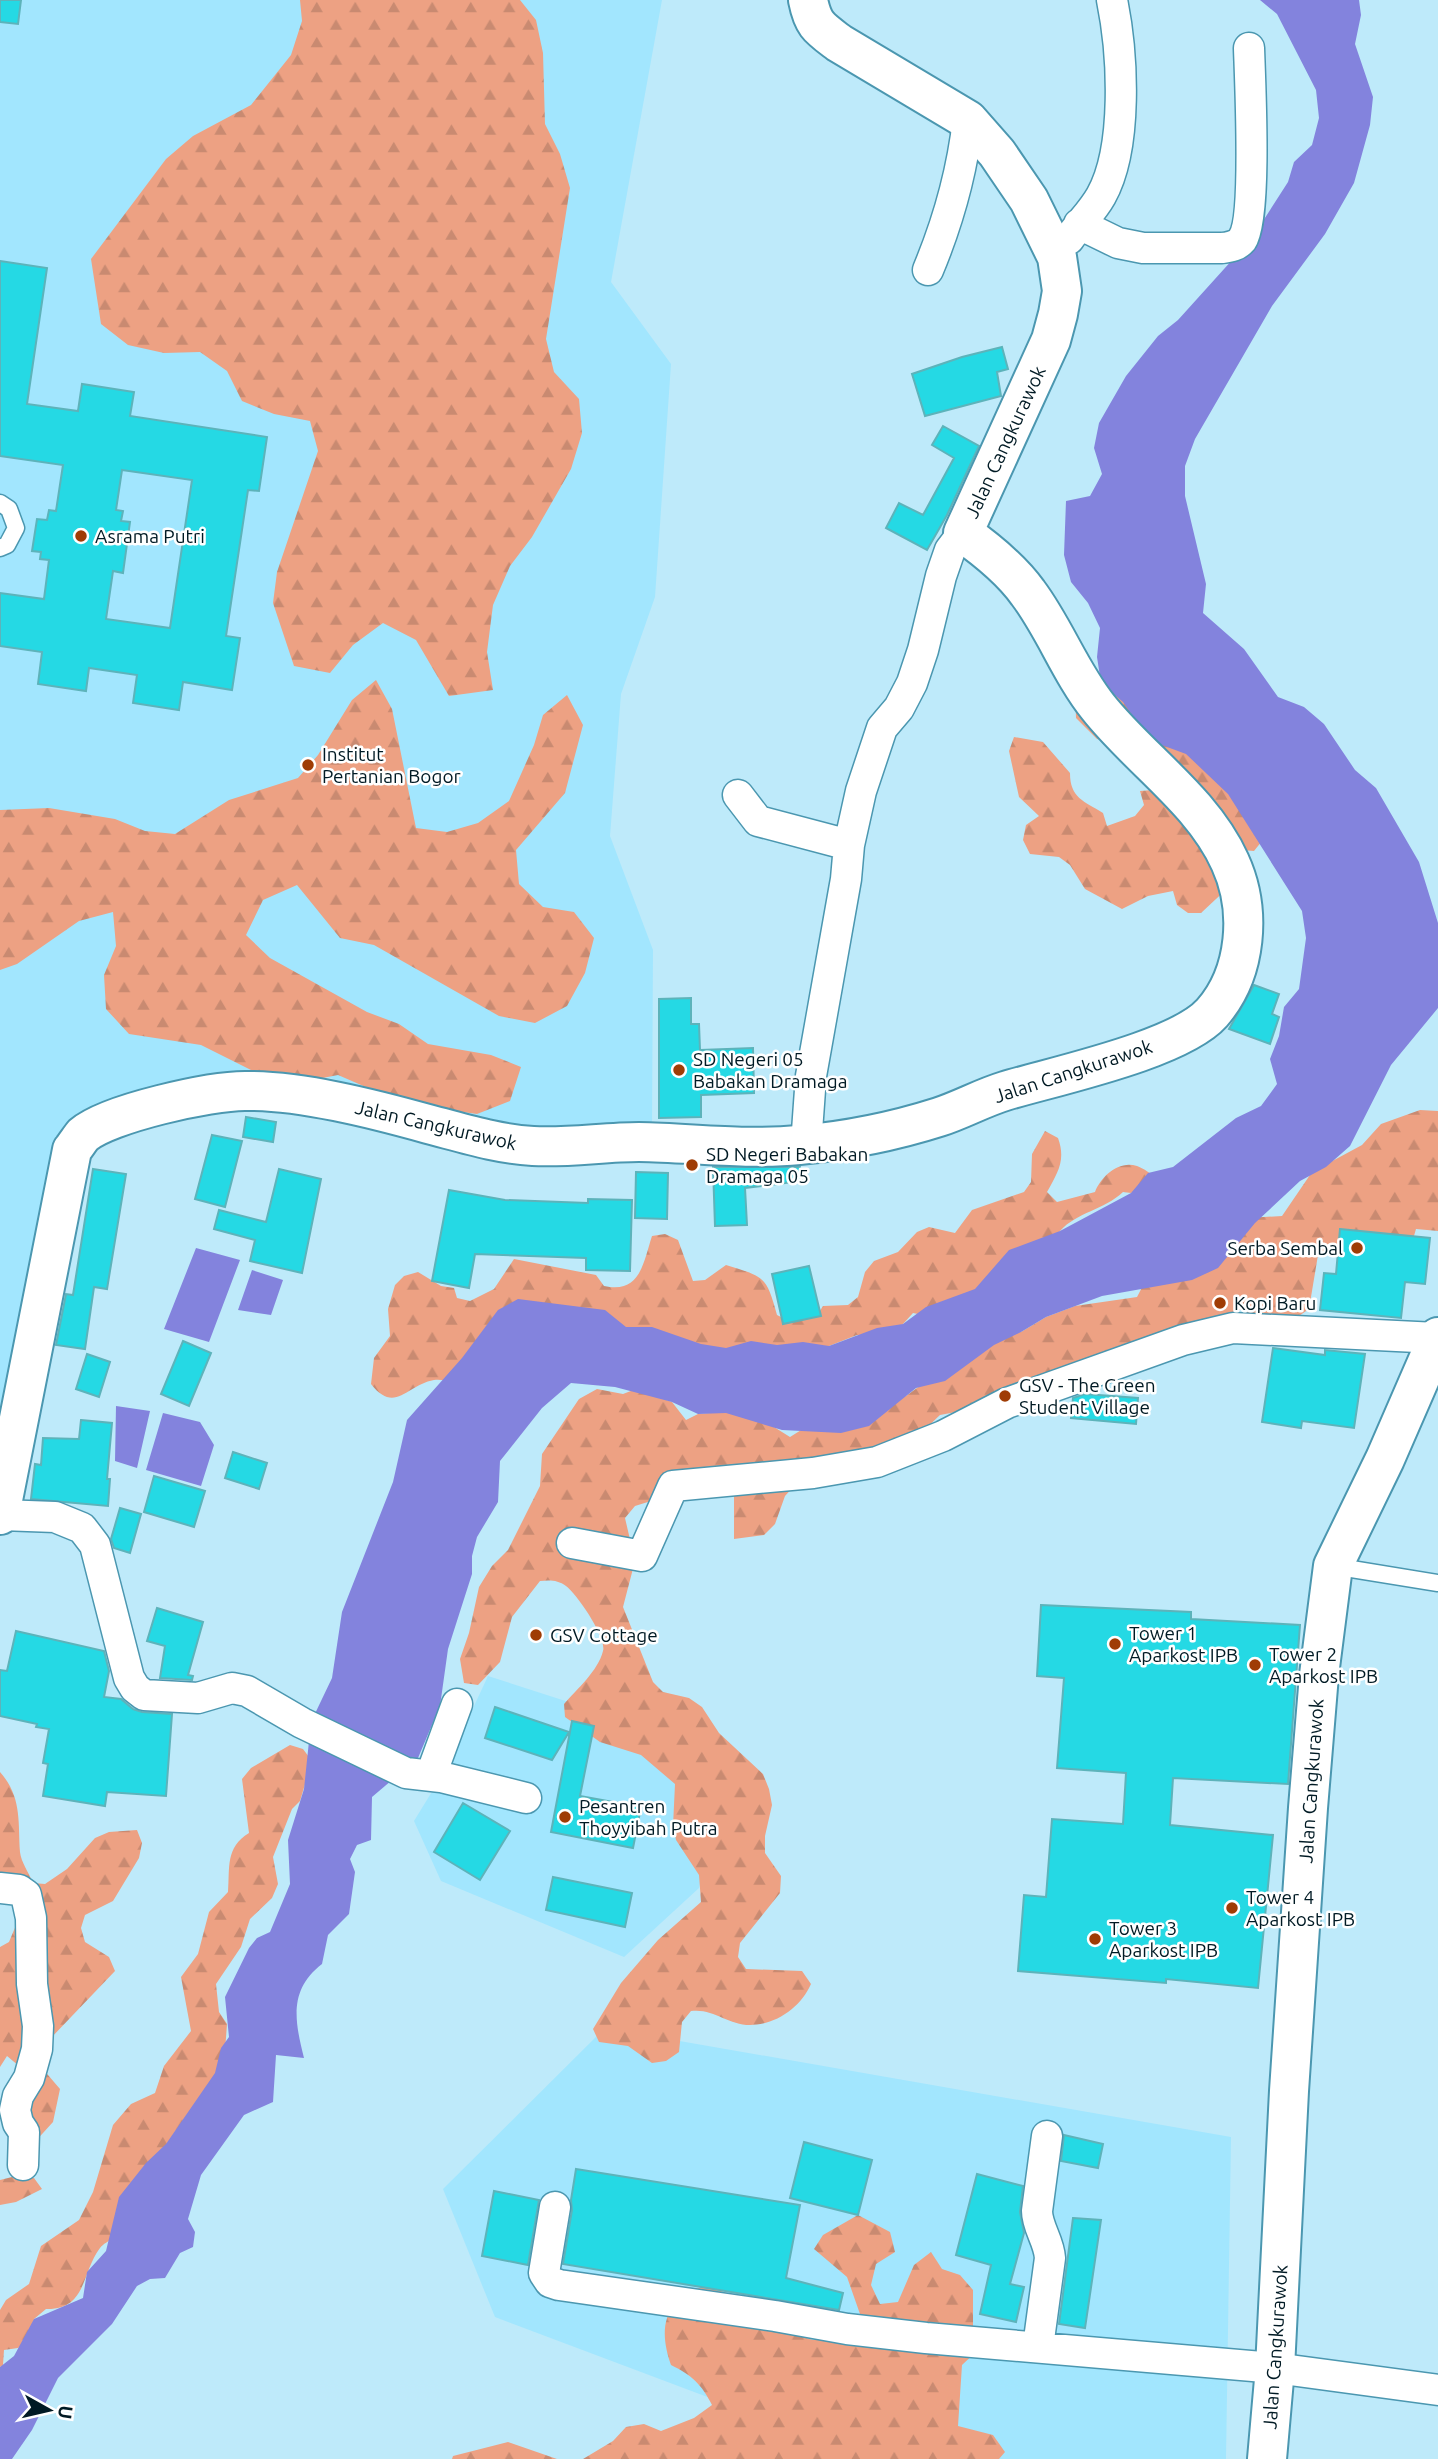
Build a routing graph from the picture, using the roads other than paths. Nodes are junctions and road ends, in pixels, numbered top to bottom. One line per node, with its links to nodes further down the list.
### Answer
1 (808, 0): 4 (street, Jalan Cangkurawok)
2 (1112, 0): 5 (street)
3 (1249, 48): 5 (street)
4 (968, 120): 6 (street, Jalan Cangkurawok); 7 (street)
5 (1079, 224): 6 (street)
6 (1057, 257): 9 (street, Jalan Cangkurawok)
7 (928, 270)
8 (0, 503): 10 (lane)
9 (963, 533): 12 (street); 13 (street, Jalan Cangkurawok)
10 (0, 548)
11 (738, 795): 12 (street)
12 (849, 845): 13 (street)
13 (806, 1145): 15 (street, Jalan Cangkurawok)
14 (1438, 1337): 16 (street); 17 (street, Jalan Cangkurawok)
15 (1, 1515): 20 (street)
16 (572, 1543)
17 (1333, 1566): 18 (lane); 27 (street, Jalan Cangkurawok)
18 (1438, 1583)
19 (457, 1704): 20 (street)
20 (419, 1774): 21 (street)
21 (526, 1798)
22 (0, 1888): 24 (street)
23 (1047, 2136): 26 (street)
24 (23, 2165)
25 (555, 2207): 26 (street)
26 (1038, 2347): 27 (street)
27 (1275, 2368): 28 (street); 29 (street, Jalan Cangkurawok)
28 (1438, 2390)
29 (1267, 2459)

